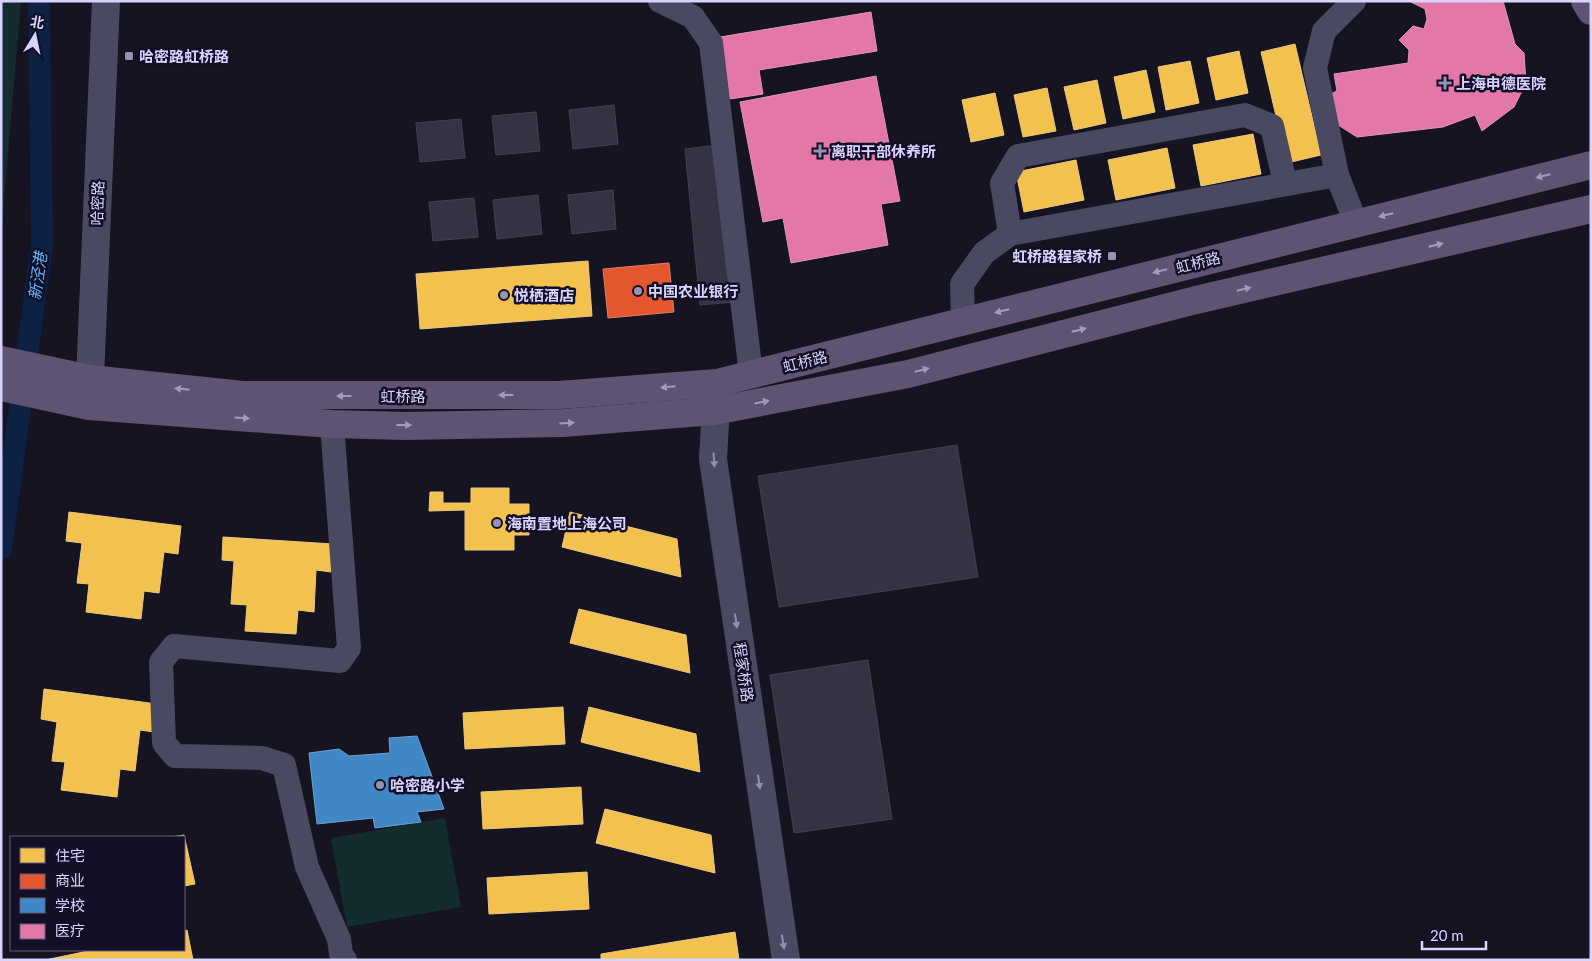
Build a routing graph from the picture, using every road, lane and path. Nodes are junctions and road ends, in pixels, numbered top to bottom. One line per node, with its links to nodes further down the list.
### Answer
1 (106, 1): 18 (street, 哈密路)
2 (660, 1): 14 (street)
3 (1354, 1): 7 (street)
4 (1585, 1): 5 (main road)
5 (1591, 11)
6 (1591, 165): 10 (main road, 虹桥路, one-way to 10)
7 (1337, 175): 8 (street); 10 (street)
8 (1285, 183): 11 (street); 11 (street)
9 (1591, 209): 19 (main road, 虹桥路, one-way to 9)
10 (1356, 223): 12 (main road, 虹桥路, one-way to 12)
11 (1010, 234): 12 (street)
12 (963, 321): 14 (main road, 虹桥路)
13 (1, 360): 16 (main road, 虹桥路)
14 (751, 374): 15 (main road, 虹桥路)
15 (717, 383): 18 (main road, 虹桥路, one-way to 18); 19 (street, 程家桥路)
16 (50, 384): 17 (main road, 虹桥路); 18 (main road, 虹桥路)
17 (1, 387)
18 (89, 393): 20 (main road, 虹桥路, one-way to 20)
19 (714, 411): 20 (main road, 虹桥路, one-way to 19); 22 (street, 程家桥路, one-way to 22)
20 (332, 424): 21 (street)
21 (345, 960)
22 (786, 960)

